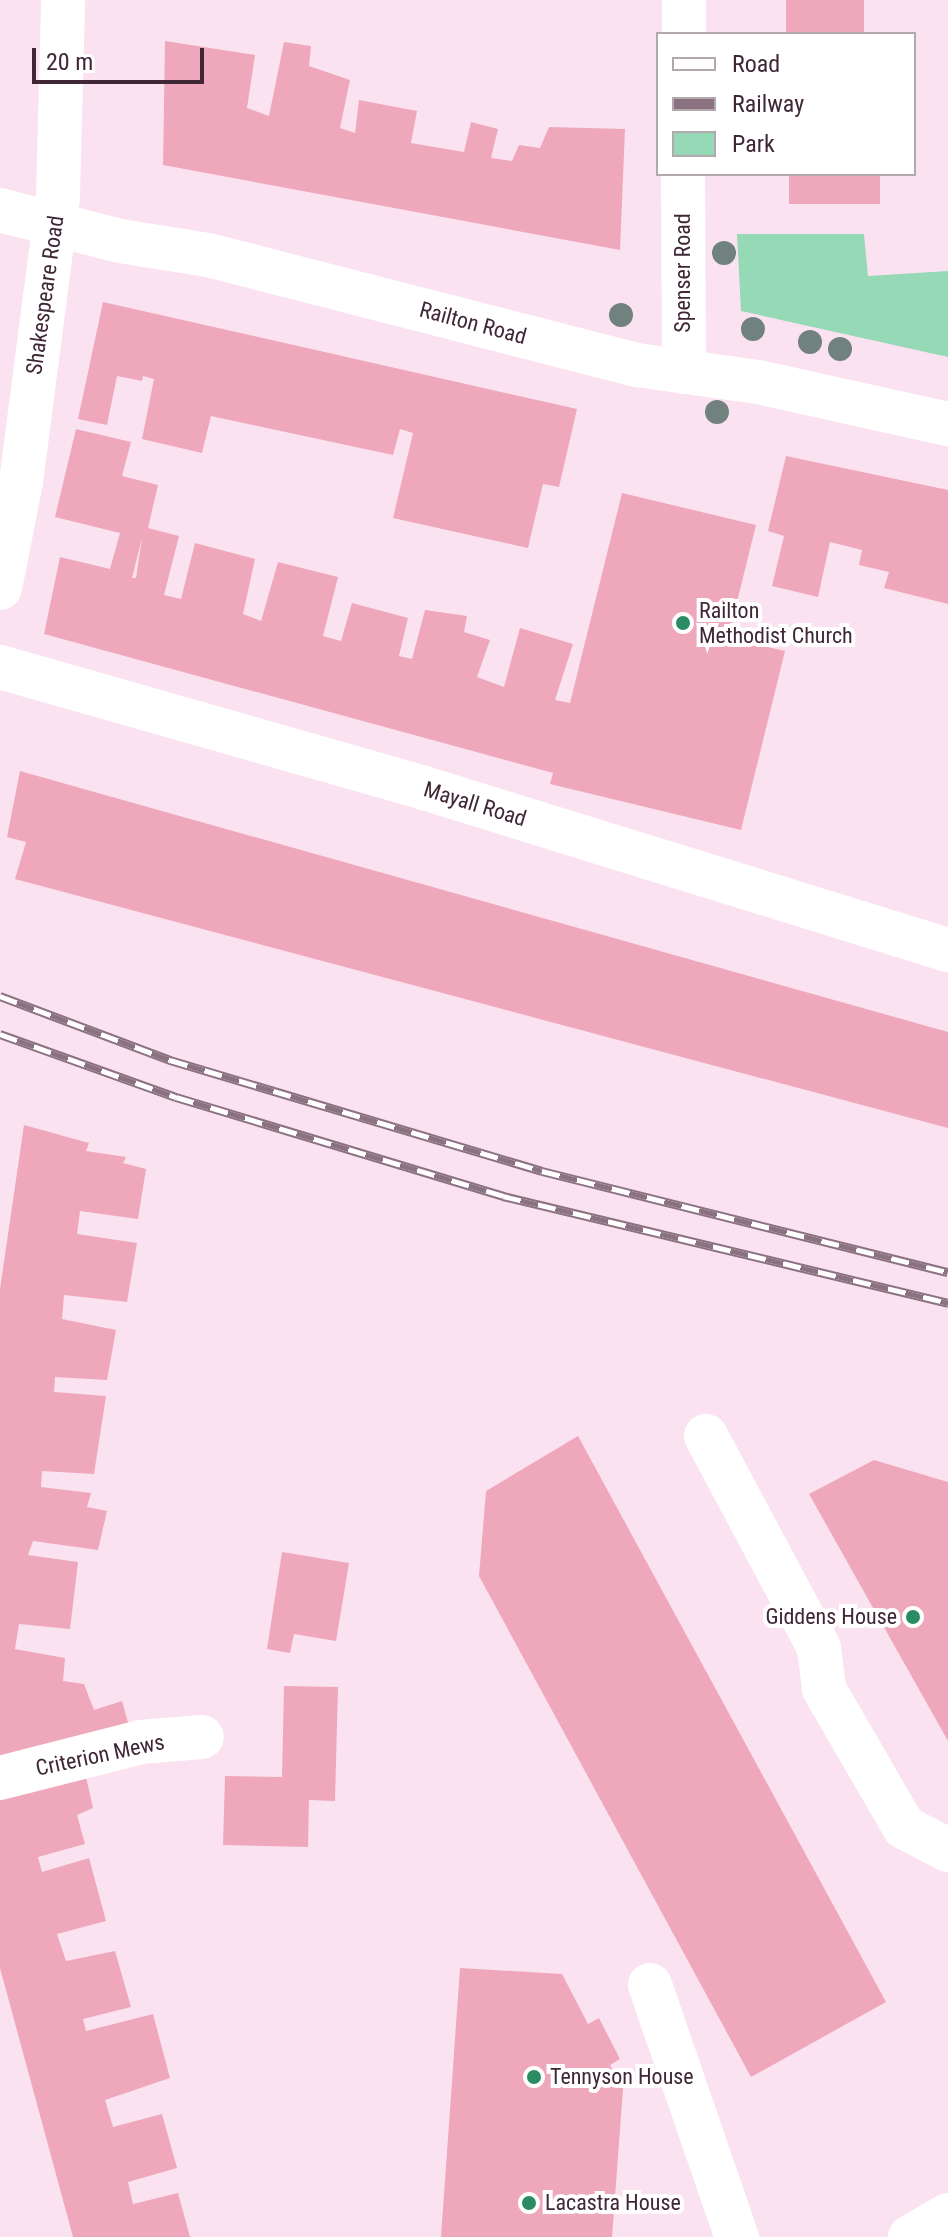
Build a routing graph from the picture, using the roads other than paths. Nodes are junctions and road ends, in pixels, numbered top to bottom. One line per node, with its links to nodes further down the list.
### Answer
1 (63, 0): 6 (street, Shakespeare Road)
2 (684, 0): 3 (street)
3 (684, 32)
4 (683, 176): 7 (street, Spenser Road)
5 (0, 210): 6 (street, Railton Road)
6 (54, 225): 7 (street, Railton Road); 9 (street, Shakespeare Road)
7 (684, 372): 8 (street, Railton Road)
8 (948, 424)
9 (0, 588)
10 (0, 667): 11 (street, Mayall Road)
11 (948, 950)
12 (706, 1436): 15 (street)
13 (202, 1737): 14 (street, Criterion Mews)
14 (0, 1778)
15 (948, 1850)
16 (650, 1985): 18 (street)
17 (948, 2215): 19 (street)
18 (737, 2237)
19 (910, 2237)

